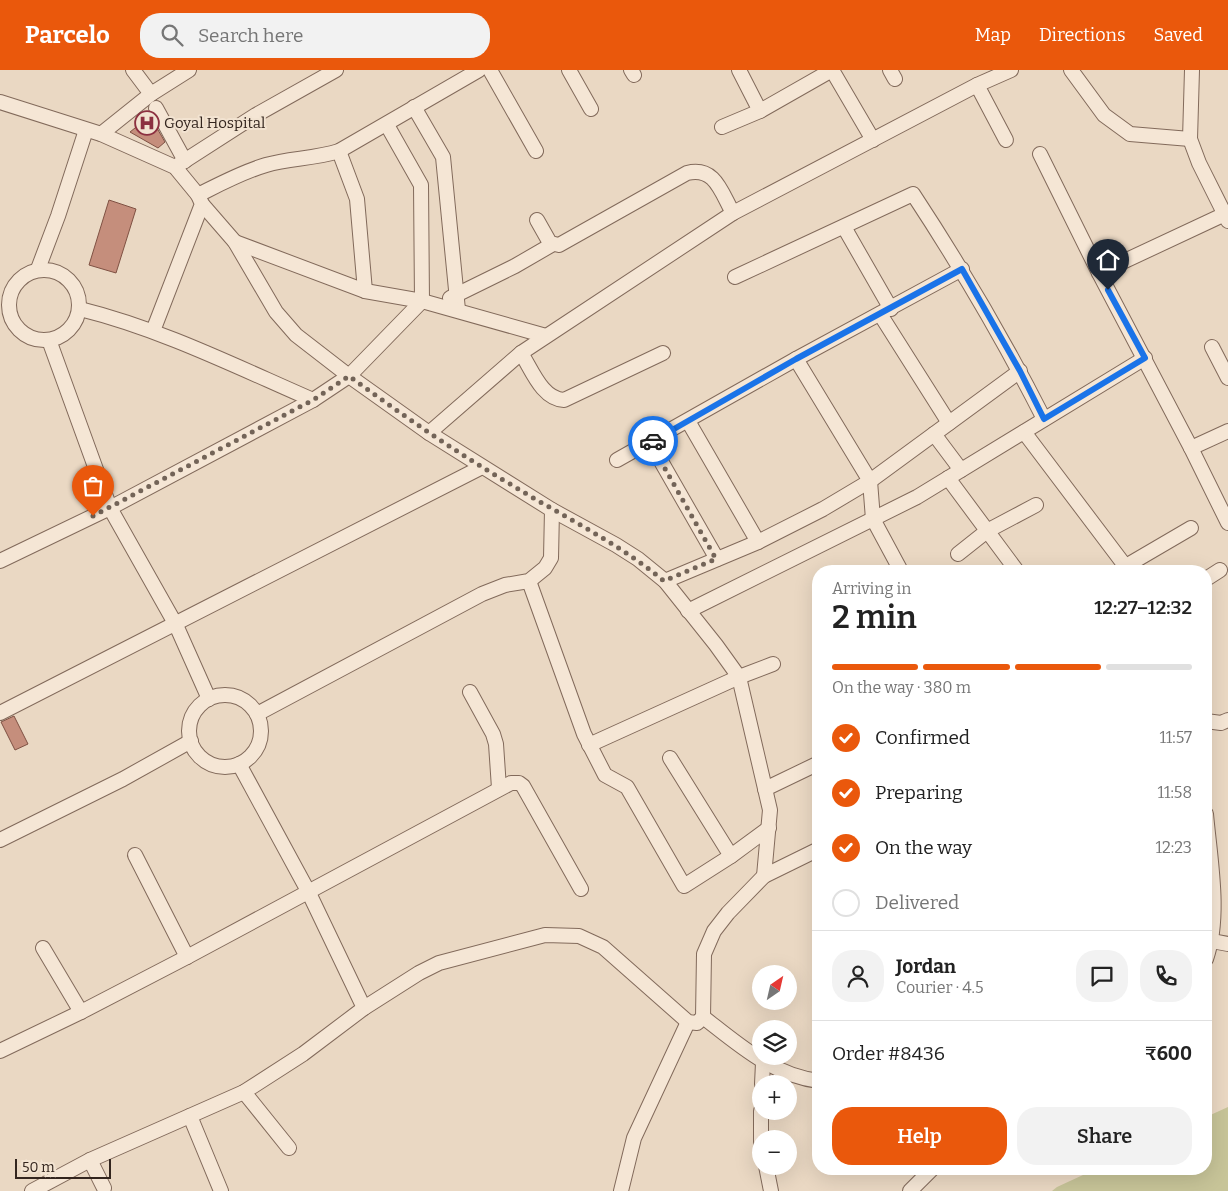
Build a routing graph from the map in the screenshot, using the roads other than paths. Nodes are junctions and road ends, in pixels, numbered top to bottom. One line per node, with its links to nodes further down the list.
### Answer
1 (133, 70): 13 (street)
2 (189, 70): 13 (street)
3 (336, 70): 29 (street)
4 (479, 70): 15 (street)
5 (490, 70): 27 (street)
6 (568, 70): 17 (street)
7 (739, 70): 18 (street)
8 (832, 70): 18 (street); 24 (street)
9 (1011, 70): 12 (street)
10 (1071, 70): 23 (street)
11 (1192, 70): 23 (street)
12 (977, 85): 24 (street); 25 (street)
13 (151, 94): 22 (street)
14 (0, 102): 21 (street)
15 (414, 107): 19 (street); 42 (street)
16 (156, 108): 29 (street)
17 (591, 109)
18 (760, 111): 20 (street)
19 (387, 125): 26 (street); 44 (street)
20 (722, 127)
21 (86, 130): 22 (street); 37 (street)
22 (101, 134): 29 (street)
23 (1190, 139): 32 (street)
24 (872, 140): 31 (street)
25 (1006, 140)
26 (339, 151): 30 (street); 41 (street)
27 (536, 151)
28 (1040, 154): 39 (street)
29 (180, 164): 30 (street)
30 (200, 199): 35 (street); 49 (street)
31 (733, 213): 36 (street); 50 (street)
32 (1226, 217): 39 (street)
33 (537, 220): 36 (street)
34 (844, 227): 38 (street); 40 (street); 48 (street)
35 (235, 242): 41 (street); 58 (street)
36 (553, 244): 42 (street)
37 (38, 269): 43 (street); 46 (street)
38 (962, 269): 48 (street); 57 (street)
39 (1099, 273): 55 (street)
40 (735, 277)
41 (365, 291): 44 (street)
42 (456, 295): 45 (street); 47 (street)
43 (4, 296): 51 (street)
44 (422, 301): 45 (street); 58 (street)
45 (438, 305): 47 (street)
46 (80, 309): 49 (street); 51 (street)
47 (458, 310): 50 (street)
48 (886, 311): 56 (street); 63 (street)
49 (153, 331): 60 (street)
50 (546, 336): 53 (street)
51 (49, 340): 76 (street)
52 (1212, 346): 59 (street)
53 (521, 353): 54 (street); 66 (street)
54 (663, 353)
55 (1145, 358): 61 (street); 69 (street)
56 (796, 359): 62 (street); 74 (street)
57 (1020, 371): 61 (street); 63 (street)
58 (349, 376): 60 (street); 66 (street)
59 (1228, 378)
60 (313, 400): 76 (street)
61 (1044, 419): 65 (street)
62 (688, 421): 68 (street); 82 (street)
63 (949, 423): 67 (street)
64 (1228, 431): 69 (street)
65 (1024, 432): 72 (street); 88 (street)
66 (429, 433): 71 (street)
67 (934, 434): 72 (street); 74 (street)
68 (650, 442): 70 (street); 85 (street)
69 (1191, 448): 79 (street)
70 (618, 460)
71 (482, 468): 77 (street); 95 (street)
72 (961, 470): 73 (street)
73 (948, 478): 78 (street); 81 (street)
74 (870, 481): 78 (street); 82 (street)
75 (1036, 505): 81 (street)
76 (110, 508): 84 (street); 95 (street)
77 (552, 510): 92 (street); 93 (street)
78 (873, 519): 86 (street); 94 (street)
79 (1228, 523)
80 (1191, 528): 89 (street)
81 (988, 531): 83 (street); 87 (street)
82 (758, 542): 85 (street)
83 (958, 554)
84 (4, 555)
85 (716, 559): 93 (street)
86 (897, 565)
87 (1013, 565)
88 (1124, 565)
89 (1133, 565)
90 (1220, 570): 91 (street)
91 (1212, 575)
92 (529, 581): 101 (street); 105 (street)
93 (664, 581): 94 (street)
94 (688, 611): 97 (street)
95 (176, 625): 99 (street); 100 (street)
96 (774, 664): 97 (street)
97 (739, 677): 105 (street); 110 (street)
98 (470, 692): 109 (street)
99 (209, 699): 101 (street); 104 (street)
100 (0, 713)
101 (256, 714): 107 (street)
102 (1228, 720): 103 (street)
103 (1212, 722)
104 (191, 742): 107 (street); 112 (street)
105 (589, 745): 115 (street)
106 (670, 758): 115 (street)
107 (239, 764): 118 (street)
108 (812, 766): 110 (street)
109 (499, 788): 117 (street); 118 (street)
110 (765, 789): 111 (street)
111 (769, 828): 115 (street); 116 (street)
112 (0, 840)
113 (812, 852): 116 (street)
114 (135, 855): 122 (street)
115 (731, 856)
116 (764, 876): 125 (street)
117 (581, 889)
118 (308, 891): 122 (street); 123 (street)
119 (1212, 941): 120 (street)
120 (1228, 944)
121 (43, 948): 124 (street)
122 (187, 957): 124 (street)
123 (364, 1008): 126 (street); 131 (street)
124 (81, 1012): 127 (street)
125 (702, 1018): 126 (street); 128 (street)
126 (688, 1022): 140 (street)
127 (0, 1051)
128 (752, 1054)
129 (770, 1065): 130 (street)
130 (812, 1079)
131 (244, 1092): 132 (street); 133 (street)
132 (190, 1116): 134 (street); 139 (street)
133 (289, 1148)
134 (90, 1160): 137 (street); 138 (street)
135 (768, 1175): 141 (street)
136 (926, 1175): 142 (street)
137 (104, 1188)
138 (32, 1191)
139 (221, 1191)
140 (621, 1191)
141 (771, 1191)
142 (910, 1191)

